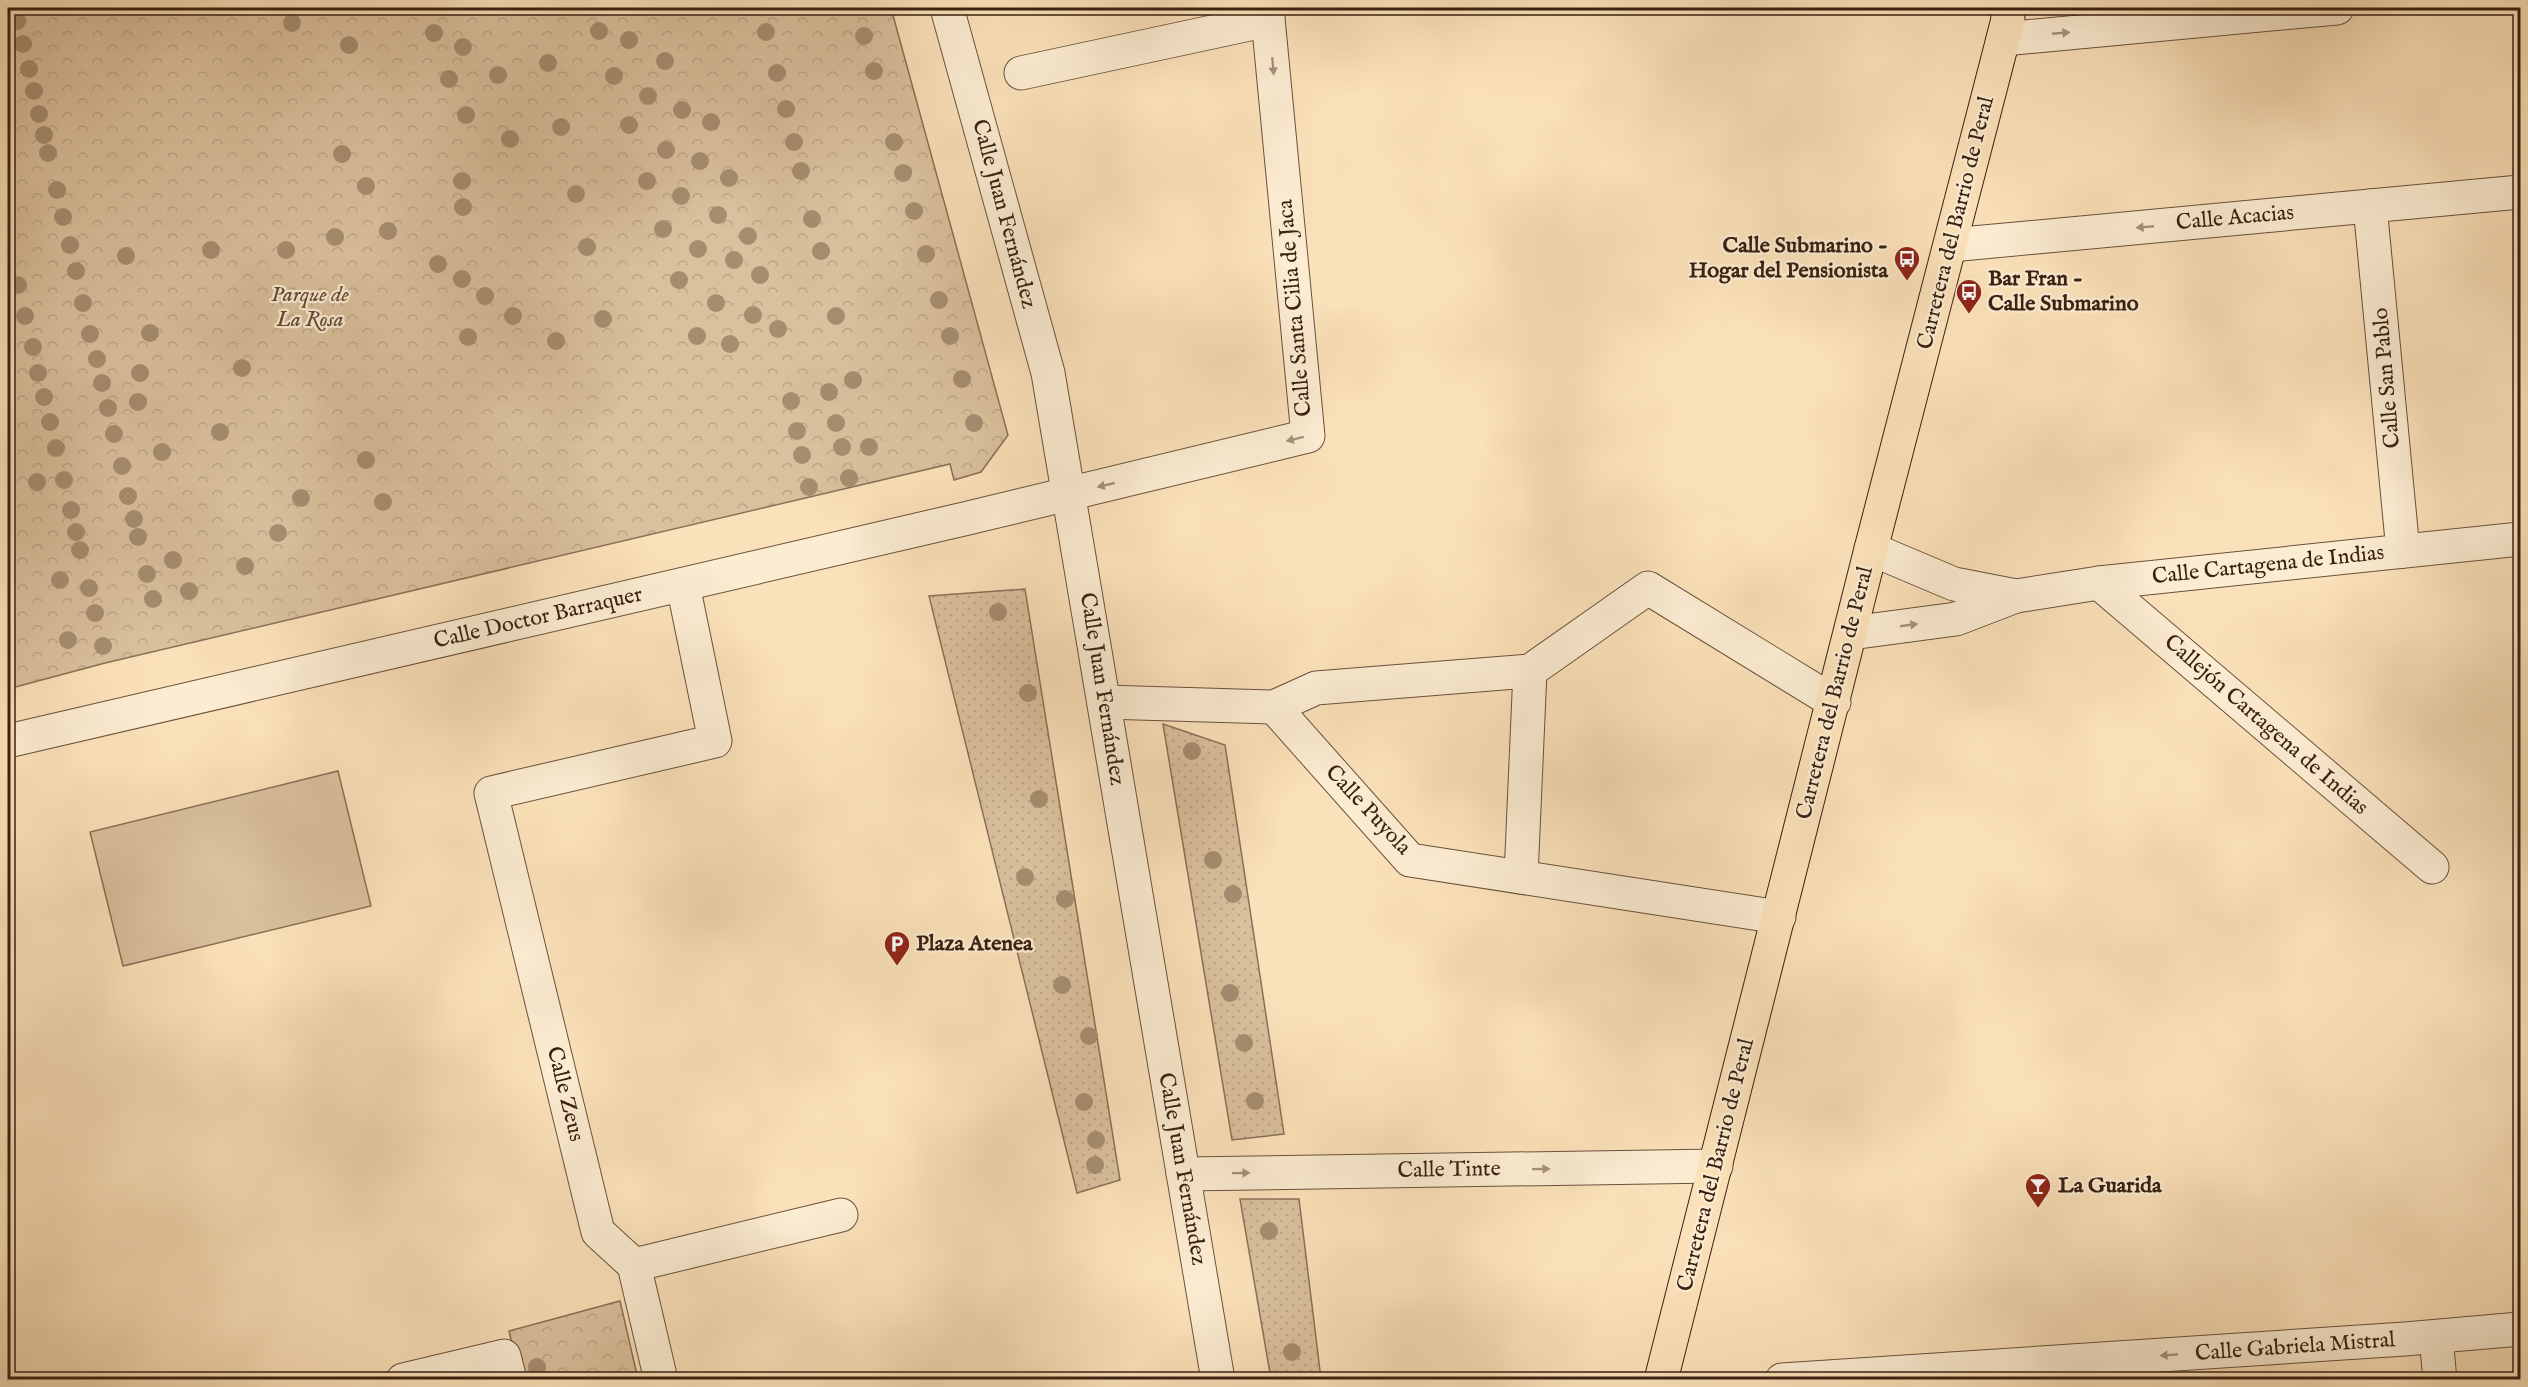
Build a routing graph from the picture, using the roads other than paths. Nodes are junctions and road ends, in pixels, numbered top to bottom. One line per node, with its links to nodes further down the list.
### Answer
1 (947, 8): 10 (street, Calle Juan Fernández)
2 (2007, 8): 5 (main road, Carretera del Barrio de Peral)
3 (2337, 8): 5 (street, one-way to 3)
4 (1268, 14): 6 (street); 10 (street, Calle Santa Cilia de Jaca, one-way to 10)
5 (2003, 39): 9 (main road, Carretera del Barrio de Peral)
6 (1021, 73)
7 (2520, 192): 8 (street, Calle Acacias)
8 (2370, 206): 9 (street, Calle Acacias, one-way to 9); 13 (street, Calle San Pablo)
9 (1951, 245): 12 (main road, Carretera del Barrio de Peral)
10 (1069, 494): 15 (street, Calle Doctor Barraquer); 19 (street, Calle Juan Fernández)
11 (2520, 539): 13 (street, Calle Cartagena de Indias)
12 (1871, 549): 16 (street, Calle Cartagena de Indias); 17 (main road, Carretera del Barrio de Peral)
13 (2403, 551): 14 (street, Calle Cartagena de Indias)
14 (2099, 583): 16 (street, Calle Cartagena de Indias); 23 (street, Callejón Cartagena de Indias)
15 (683, 585): 22 (street, Calle Doctor Barraquer); 29 (street, Calle Zeus)
16 (2016, 596): 17 (street, Calle Cartagena de Indias, one-way to 16)
17 (1851, 633): 20 (main road, Carretera del Barrio de Peral)
18 (1530, 671): 20 (street); 21 (street); 24 (street)
19 (1104, 702): 21 (street); 27 (street, Calle Juan Fernández)
20 (1834, 702): 25 (main road, Carretera del Barrio de Peral)
21 (1274, 707): 24 (street, Calle Puyola)
22 (8, 741)
23 (2432, 867)
24 (1521, 877): 25 (street, Calle Puyola)
25 (1779, 917): 26 (main road, Carretera del Barrio de Peral)
26 (1716, 1166): 27 (street, Calle Tinte, one-way to 26); 36 (main road, Carretera del Barrio de Peral)
27 (1183, 1174): 35 (street, Calle Juan Fernández)
28 (841, 1215): 29 (street)
29 (634, 1264): 34 (street)
30 (2520, 1329): 31 (street, Calle Gabriela Mistral)
31 (2436, 1337): 37 (street, Calle Gabriela Mistral, one-way to 37); 38 (street)
32 (507, 1368): 33 (street)
33 (404, 1380)
34 (661, 1380)
35 (1218, 1380)
36 (1661, 1380)
37 (1782, 1380)
38 (2440, 1380)

